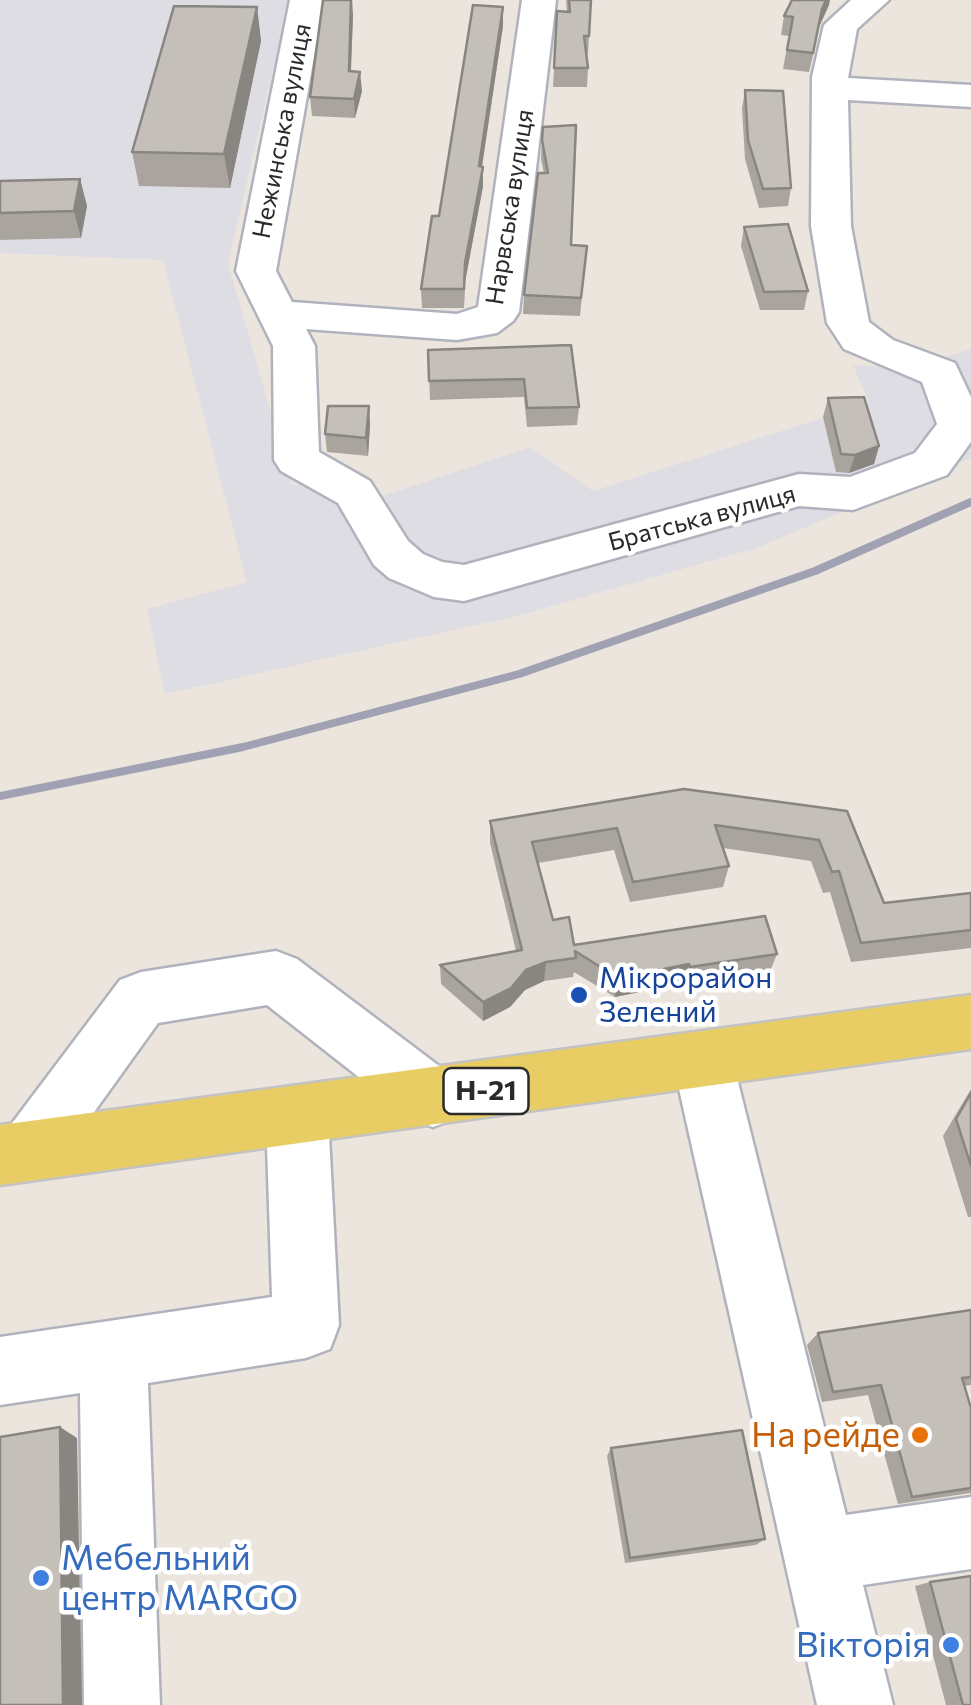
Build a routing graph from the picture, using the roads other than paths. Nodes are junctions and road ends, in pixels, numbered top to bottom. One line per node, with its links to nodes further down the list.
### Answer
1 (306, 0): 6 (lane, Нежинська вулиця)
2 (539, 0): 6 (lane, Нарвська вулиця)
3 (872, 0): 4 (lane, Братська вулиця)
4 (830, 88): 5 (lane); 7 (lane, Братська вулиця)
5 (971, 96)
6 (278, 314): 7 (lane, Нежинська вулиця)
7 (366, 517)
8 (971, 1022): 9 (main road, Н-21)
9 (703, 1062): 10 (main road, Н-21); 16 (lane)
10 (433, 1098): 11 (main road, Н-21); 12 (lane)
11 (297, 1116): 12 (main road, Н-21); 13 (lane)
12 (14, 1153)
13 (113, 1354): 14 (lane); 17 (lane)
14 (0, 1371)
15 (971, 1533): 16 (lane)
16 (820, 1555): 18 (lane)
17 (122, 1705)
18 (855, 1705)

